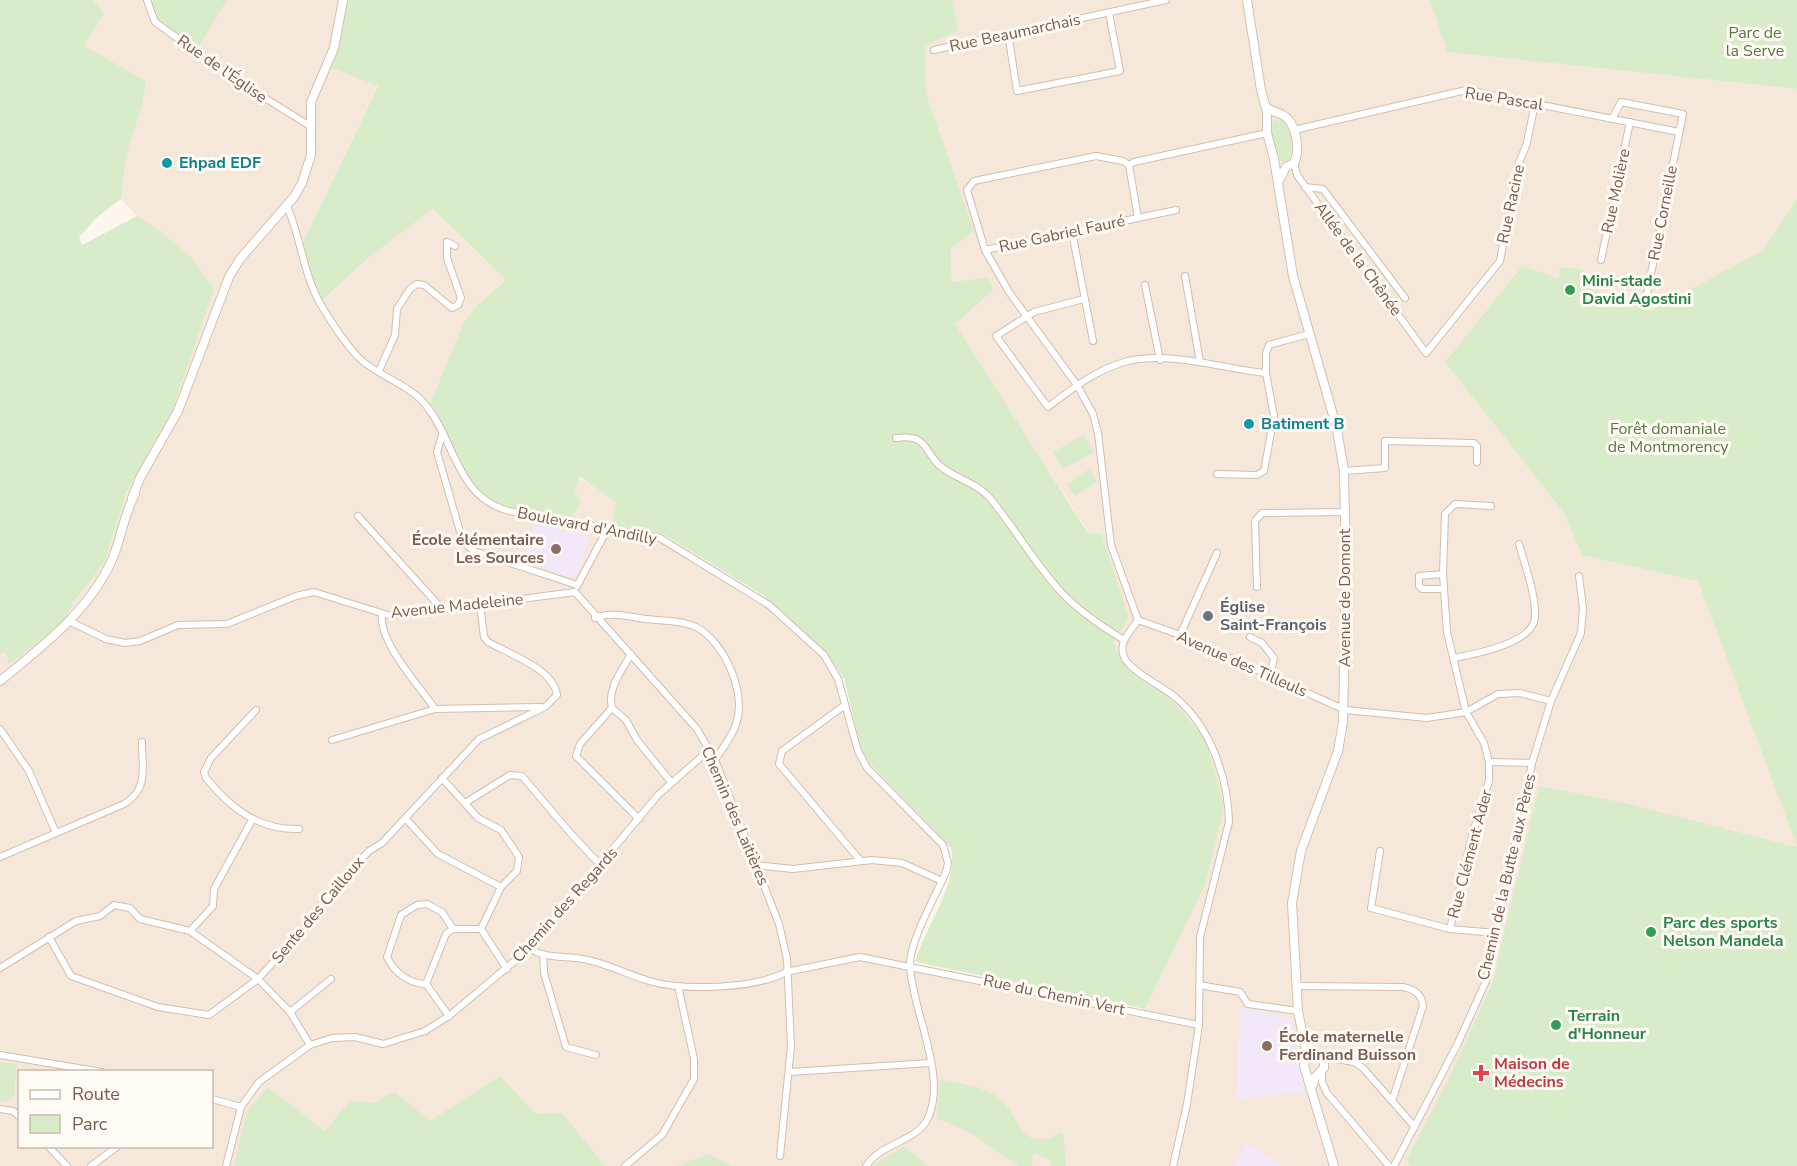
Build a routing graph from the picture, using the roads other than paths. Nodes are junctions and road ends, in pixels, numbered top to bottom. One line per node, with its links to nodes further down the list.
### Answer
1 (147, 0): 14 (street, Rue de l'Église)
2 (343, 0): 14 (main road)
3 (1166, 0): 5 (street, Rue Beaumarchais)
4 (1247, 1): 9 (main road)
5 (1109, 13): 6 (street, Rue Beaumarchais); 6 (street)
6 (1008, 33): 7 (street, Rue Beaumarchais)
7 (934, 50)
8 (1535, 104): 11 (street, Rue Pascal); 15 (street, Rue Pascal); 39 (street, Rue Racine)
9 (1266, 107): 10 (main road); 12 (main road)
10 (1279, 115): 12 (main road); 15 (main road)
11 (1612, 118): 13 (street, Rue Pascal); 16 (street)
12 (1268, 122): 17 (main road)
13 (1630, 122): 16 (street, Rue Pascal); 29 (street, Rue Molière)
14 (310, 126): 23 (main road)
15 (1294, 130): 20 (main road)
16 (1679, 132): 32 (street, Rue Corneille)
17 (1267, 133): 18 (main road, Avenue de Domont); 19 (street)
18 (1274, 159): 20 (main road); 21 (main road, Avenue de Domont)
19 (1129, 165): 25 (street, Rue Gabriel Fauré); 28 (street)
20 (1291, 167): 21 (main road); 22 (street, Allée de la Chênée)
21 (1278, 185): 37 (main road, Avenue de Domont)
22 (1305, 187): 33 (street); 39 (street, Allée de la Chênée)
23 (287, 206): 36 (main road); 42 (street, Boulevard d'Andilly)
24 (1176, 210): 25 (street, Rue Gabriel Fauré)
25 (1138, 218): 26 (street, Rue Gabriel Fauré)
26 (1072, 232): 28 (street, Rue Gabriel Fauré); 34 (street)
27 (455, 246): 42 (street)
28 (985, 250): 35 (street)
29 (1601, 260)
30 (1185, 276): 41 (street)
31 (1145, 285): 40 (street)
32 (1647, 294)
33 (1405, 298)
34 (1084, 299): 35 (street); 38 (street)
35 (1025, 315): 44 (street); 44 (street)
36 (212, 321): 50 (main road); 50 (main road)
37 (1309, 334): 43 (street); 48 (main road, Avenue de Domont)
38 (1093, 340)
39 (1426, 353)
40 (1160, 360): 41 (street); 44 (street)
41 (1200, 362): 43 (street)
42 (379, 371): 45 (street, Boulevard d'Andilly)
43 (1266, 373): 49 (street)
44 (1077, 385): 67 (street)
45 (443, 432): 54 (street, Boulevard d'Andilly); 59 (street)
46 (896, 438): 71 (street)
47 (1477, 462): 48 (street)
48 (1344, 471): 52 (main road, Avenue de Domont)
49 (1217, 474)
50 (132, 498): 68 (main road)
51 (1491, 506): 57 (street, Rue Clément Ader)
52 (1345, 512): 60 (street); 82 (main road, Avenue de Domont)
53 (358, 516): 64 (street)
54 (608, 528): 59 (street); 77 (street, Boulevard d'Andilly)
55 (1520, 544): 73 (street)
56 (1217, 553): 69 (street)
57 (1443, 574): 61 (street, Rue Clément Ader); 61 (street)
58 (1579, 576): 76 (street, Chemin de la Butte aux Pères)
59 (577, 585): 62 (street)
60 (1257, 587)
61 (1444, 589): 73 (street, Rue Clément Ader)
62 (575, 592): 63 (street, Avenue Madeleine); 66 (street, Chemin des Laitières)
63 (480, 604): 64 (street, Avenue Madeleine); 78 (street)
64 (442, 609): 65 (street, Avenue Madeleine)
65 (382, 614): 68 (street, Avenue Madeleine); 80 (street)
66 (596, 618): 72 (street, Chemin des Laitières); 88 (street)
67 (1138, 620): 69 (street, Avenue des Tilleuls); 71 (street)
68 (69, 621): 75 (main road)
69 (1180, 635): 74 (street, Avenue des Tilleuls)
70 (1250, 637): 74 (street)
71 (1124, 640): 121 (street)
72 (631, 654): 79 (street); 87 (street, Chemin des Laitières)
73 (1454, 658): 83 (street, Rue Clément Ader)
74 (1270, 677): 82 (street, Avenue des Tilleuls)
75 (0, 681)
76 (1551, 701): 83 (street); 90 (street, Chemin de la Butte aux Pères)
77 (846, 705): 101 (street); 104 (street, Boulevard d'Andilly)
78 (545, 707): 80 (street); 91 (street, Sente des Cailloux)
79 (612, 708): 92 (street); 95 (street)
80 (435, 709): 85 (street)
81 (256, 710): 96 (street)
82 (1344, 710): 83 (street, Avenue des Tilleuls); 123 (main road, Avenue de Domont)
83 (1466, 712): 89 (street, Rue Clément Ader)
84 (0, 729): 98 (street)
85 (332, 740)
86 (142, 742): 98 (street)
87 (709, 750): 88 (street, Chemin des Laitières); 92 (street, Chemin des Regards)
88 (715, 760): 103 (street, Chemin des Laitières)
89 (1489, 762): 90 (street); 108 (street, Rue Clément Ader)
90 (1532, 764): 110 (street, Chemin de la Butte aux Pères)
91 (442, 778): 93 (street); 94 (street, Sente des Cailloux)
92 (671, 782): 95 (street, Chemin des Regards)
93 (465, 803): 102 (street); 105 (street)
94 (406, 819): 105 (street); 118 (street, Sente des Cailloux)
95 (639, 819): 102 (street, Chemin des Regards)
96 (252, 820): 97 (street); 109 (street)
97 (299, 828)
98 (56, 833): 100 (street)
99 (1380, 851): 108 (street)
100 (0, 857)
101 (859, 860): 103 (street); 104 (street)
102 (601, 865): 112 (street, Chemin des Regards)
103 (756, 865): 117 (street, Chemin des Laitières)
104 (942, 881): 114 (street, Boulevard d'Andilly)
105 (501, 887): 107 (street)
106 (453, 929): 107 (street); 120 (street); 120 (street)
107 (481, 929): 116 (street)
108 (1450, 929): 110 (street)
109 (190, 931): 111 (street); 118 (street)
110 (1496, 933): 144 (street, Chemin de la Butte aux Pères)
111 (49, 937): 115 (street); 118 (street, Sente des Cailloux)
112 (530, 948): 113 (street, Rue du Chemin Vert); 116 (street, Chemin des Regards)
113 (543, 954): 122 (street, Rue du Chemin Vert); 131 (street)
114 (910, 966): 117 (street, Rue du Chemin Vert); 127 (street, Rue du Chemin Vert); 133 (street, Boulevard d'Andilly)
115 (0, 968)
116 (507, 969): 126 (street, Chemin des Regards)
117 (786, 972): 122 (street, Rue du Chemin Vert); 137 (street, Chemin des Laitières)
118 (258, 979): 125 (street)
119 (330, 979): 125 (street)
120 (426, 984): 126 (street)
121 (1199, 985): 124 (street); 127 (street)
122 (678, 986): 151 (street)
123 (1297, 986): 124 (main road, Avenue de Domont); 140 (street)
124 (1298, 1011): 128 (main road, Avenue de Domont)
125 (290, 1012): 129 (street)
126 (449, 1016): 129 (street, Chemin des Regards)
127 (1199, 1025): 153 (street)
128 (1304, 1042): 132 (main road, Avenue de Domont); 134 (main road)
129 (310, 1045): 141 (street, Chemin des Regards)
130 (0, 1055): 135 (street)
131 (596, 1055)
132 (1305, 1058): 134 (main road); 136 (main road, Avenue de Domont)
133 (930, 1063): 137 (street); 152 (street, Boulevard d'Andilly)
134 (1322, 1063): 136 (main road); 138 (main road); 140 (street); 155 (street)
135 (96, 1070)
136 (1306, 1071): 138 (main road, Avenue de Domont)
137 (790, 1072): 147 (street, Chemin des Laitières)
138 (1312, 1088): 154 (main road, Avenue de Domont)
139 (213, 1099): 141 (street)
140 (1392, 1101): 144 (street)
141 (241, 1107): 150 (street, Chemin des Regards)
142 (0, 1109): 143 (street)
143 (18, 1115)
144 (1414, 1126): 156 (street, Chemin de la Butte aux Pères)
145 (50, 1148): 148 (street)
146 (115, 1148): 149 (street)
147 (780, 1156)
148 (67, 1166)
149 (91, 1166)
150 (226, 1166)
151 (625, 1166)
152 (866, 1166)
153 (1173, 1166)
154 (1335, 1166)
155 (1389, 1166)
156 (1394, 1166)

